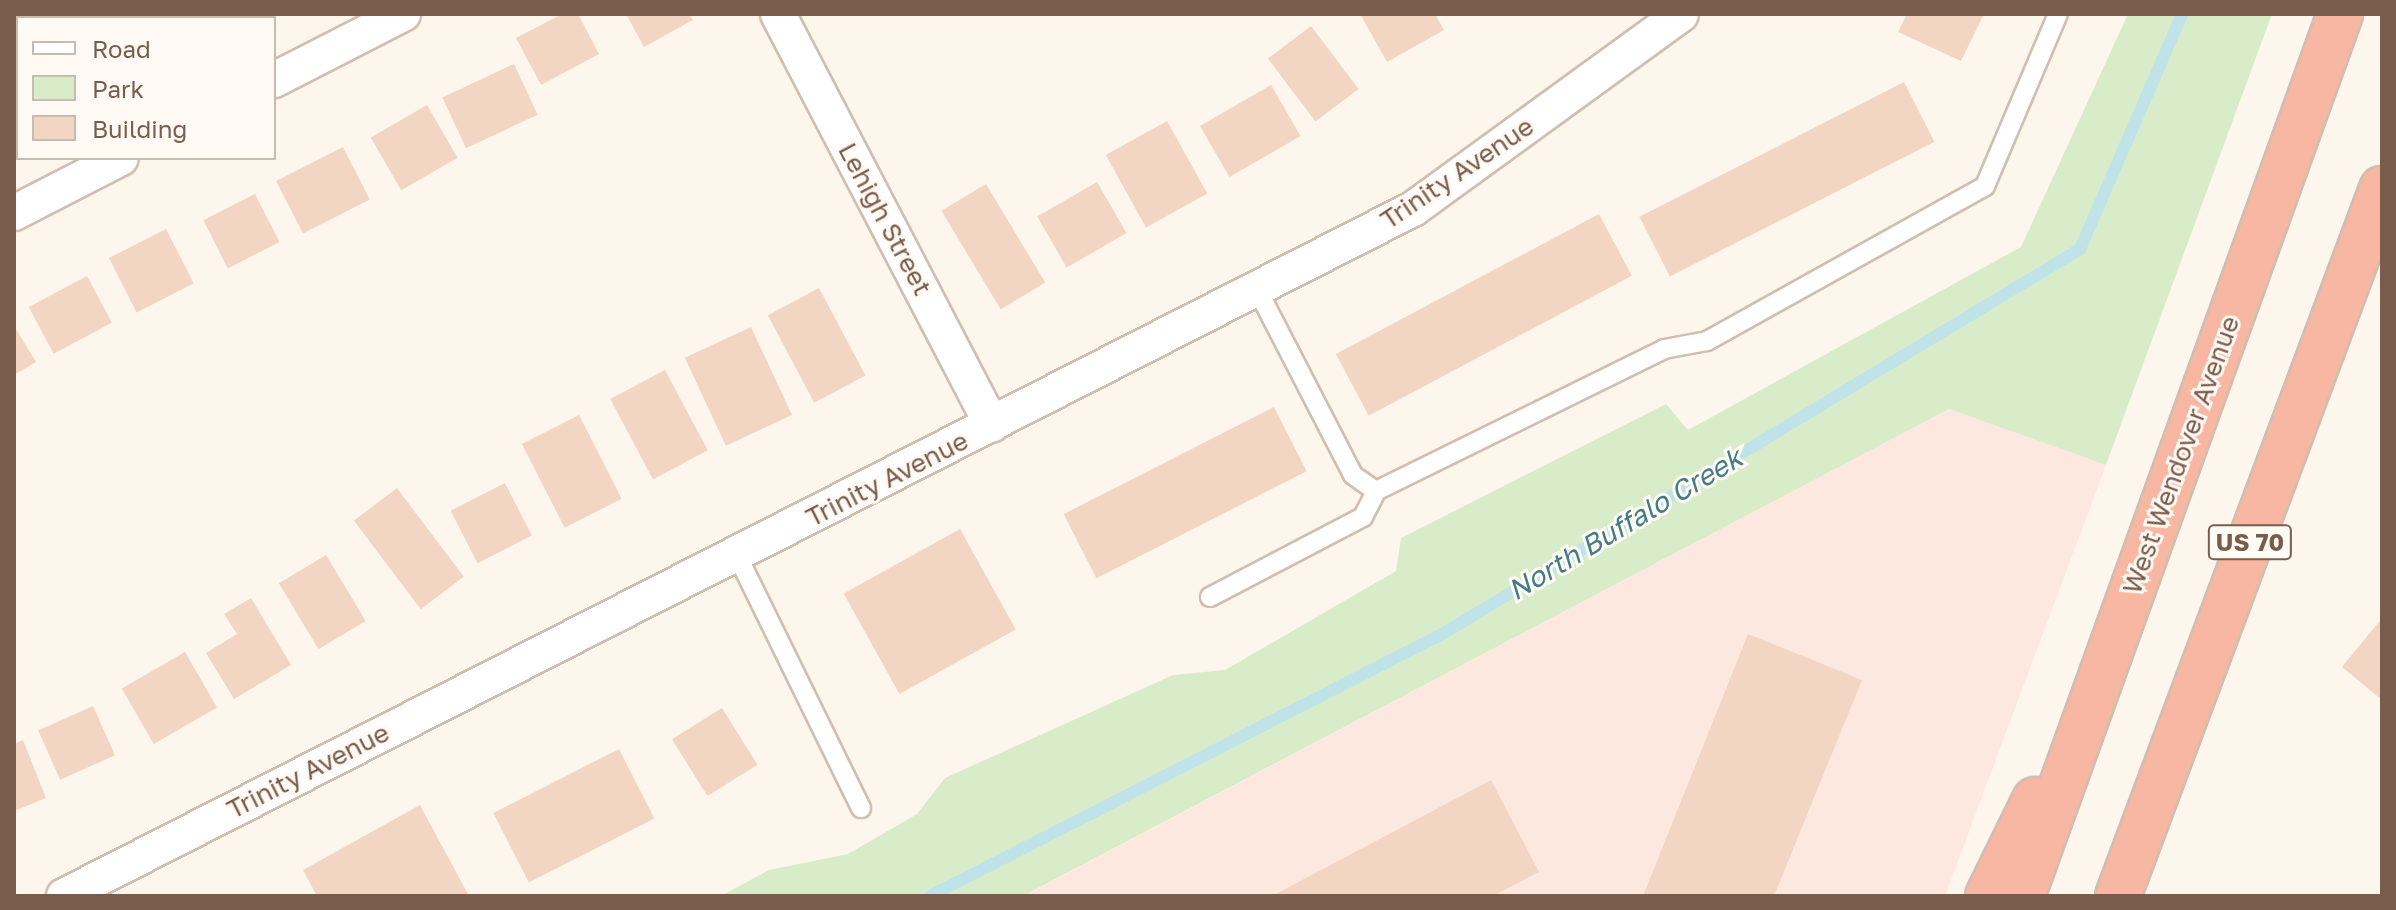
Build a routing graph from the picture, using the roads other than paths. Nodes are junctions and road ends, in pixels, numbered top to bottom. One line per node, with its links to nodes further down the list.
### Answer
1 (403, 14): 6 (street)
2 (778, 14): 11 (street, Lehigh Street)
3 (1681, 14): 10 (street, Trinity Avenue)
4 (2058, 14): 12 (lane)
5 (2340, 14): 15 (highway, West Wendover Avenue)
6 (276, 79)
7 (117, 160): 9 (street)
8 (2382, 189): 20 (highway, US 70)
9 (14, 213)
10 (1257, 289): 11 (street, Trinity Avenue); 12 (lane)
11 (992, 425): 13 (street, Trinity Avenue)
12 (1376, 491): 14 (lane)
13 (737, 555): 16 (lane); 17 (street, Trinity Avenue)
14 (1210, 597)
15 (2092, 700): 18 (highway); 19 (highway, West Wendover Avenue)
16 (861, 808)
17 (64, 896)
18 (1988, 896)
19 (2022, 896)
20 (2118, 896)

